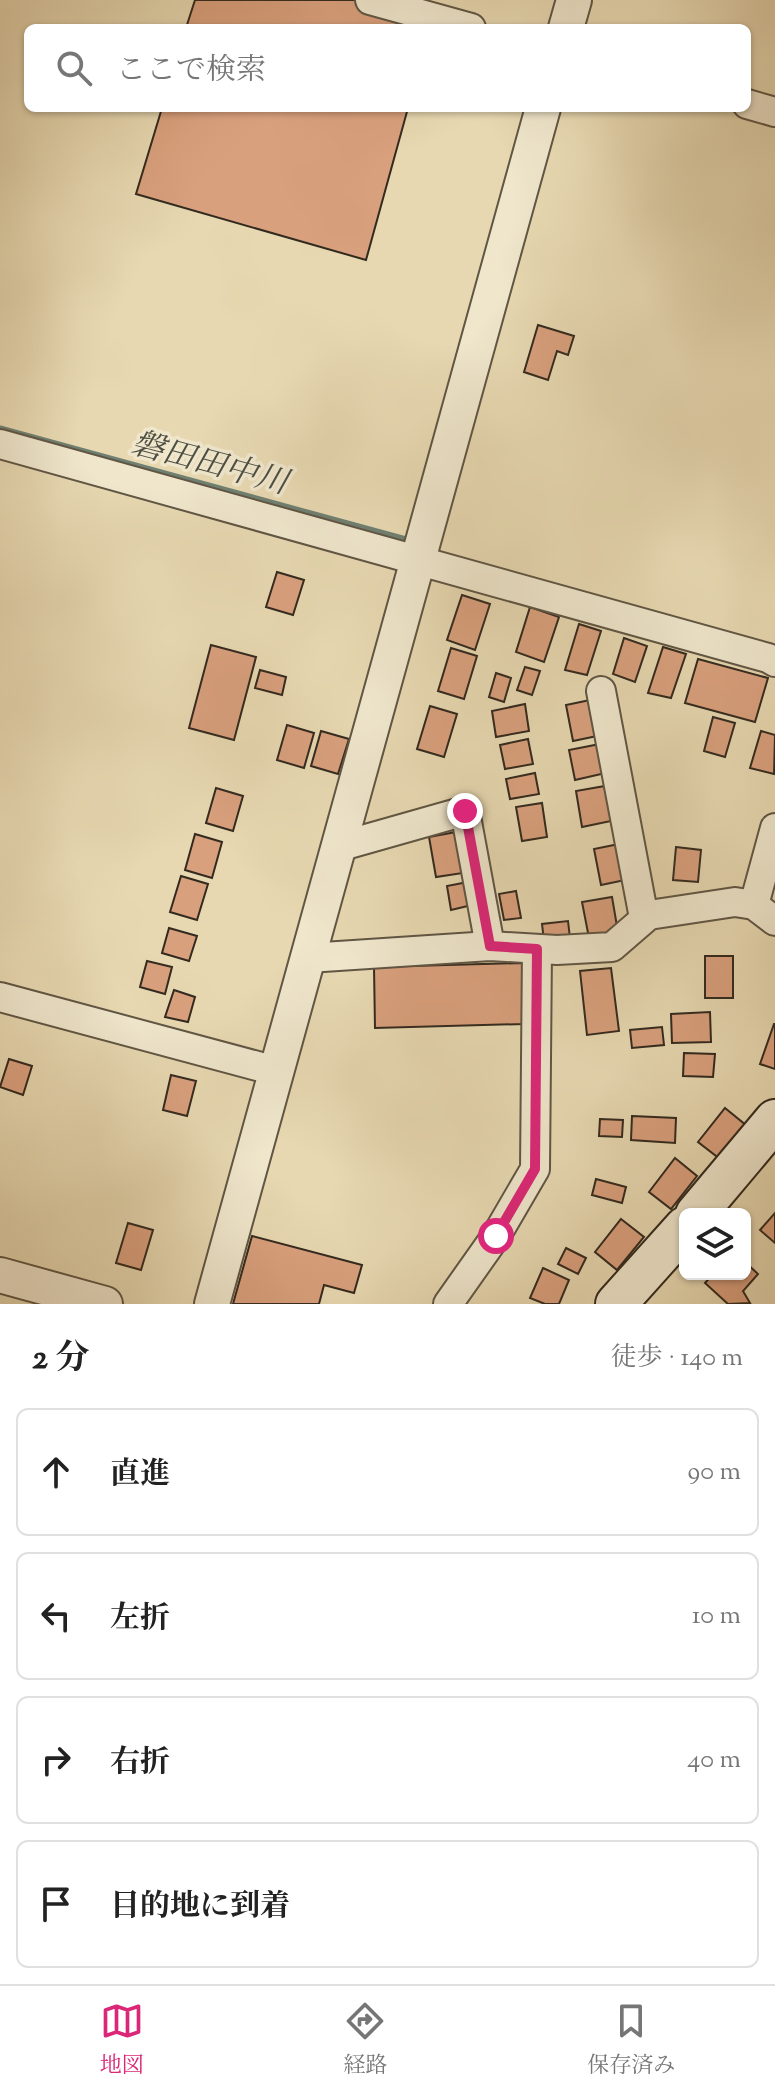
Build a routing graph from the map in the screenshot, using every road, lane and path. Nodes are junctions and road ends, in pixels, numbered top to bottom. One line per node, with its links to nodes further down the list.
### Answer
1 (370, 0): 3 (street)
2 (574, 0): 4 (street)
3 (457, 24)
4 (567, 24)
5 (751, 105): 7 (street)
6 (542, 112): 9 (street)
7 (775, 112)
8 (0, 444): 9 (street)
9 (417, 558): 10 (street); 13 (street)
10 (773, 651)
11 (601, 691): 15 (street)
12 (775, 828): 14 (street)
13 (338, 847): 16 (street); 18 (street)
14 (764, 913): 15 (street)
15 (644, 918): 17 (street)
16 (490, 946): 17 (street); 18 (street)
17 (537, 949): 27 (street)
18 (308, 958): 20 (street)
19 (0, 997): 20 (street)
20 (276, 1071): 26 (street)
21 (775, 1120): 22 (main road)
22 (701, 1208)
23 (679, 1234): 28 (main road)
24 (0, 1275): 25 (street)
25 (105, 1304)
26 (212, 1304)
27 (448, 1304)
28 (616, 1304)

